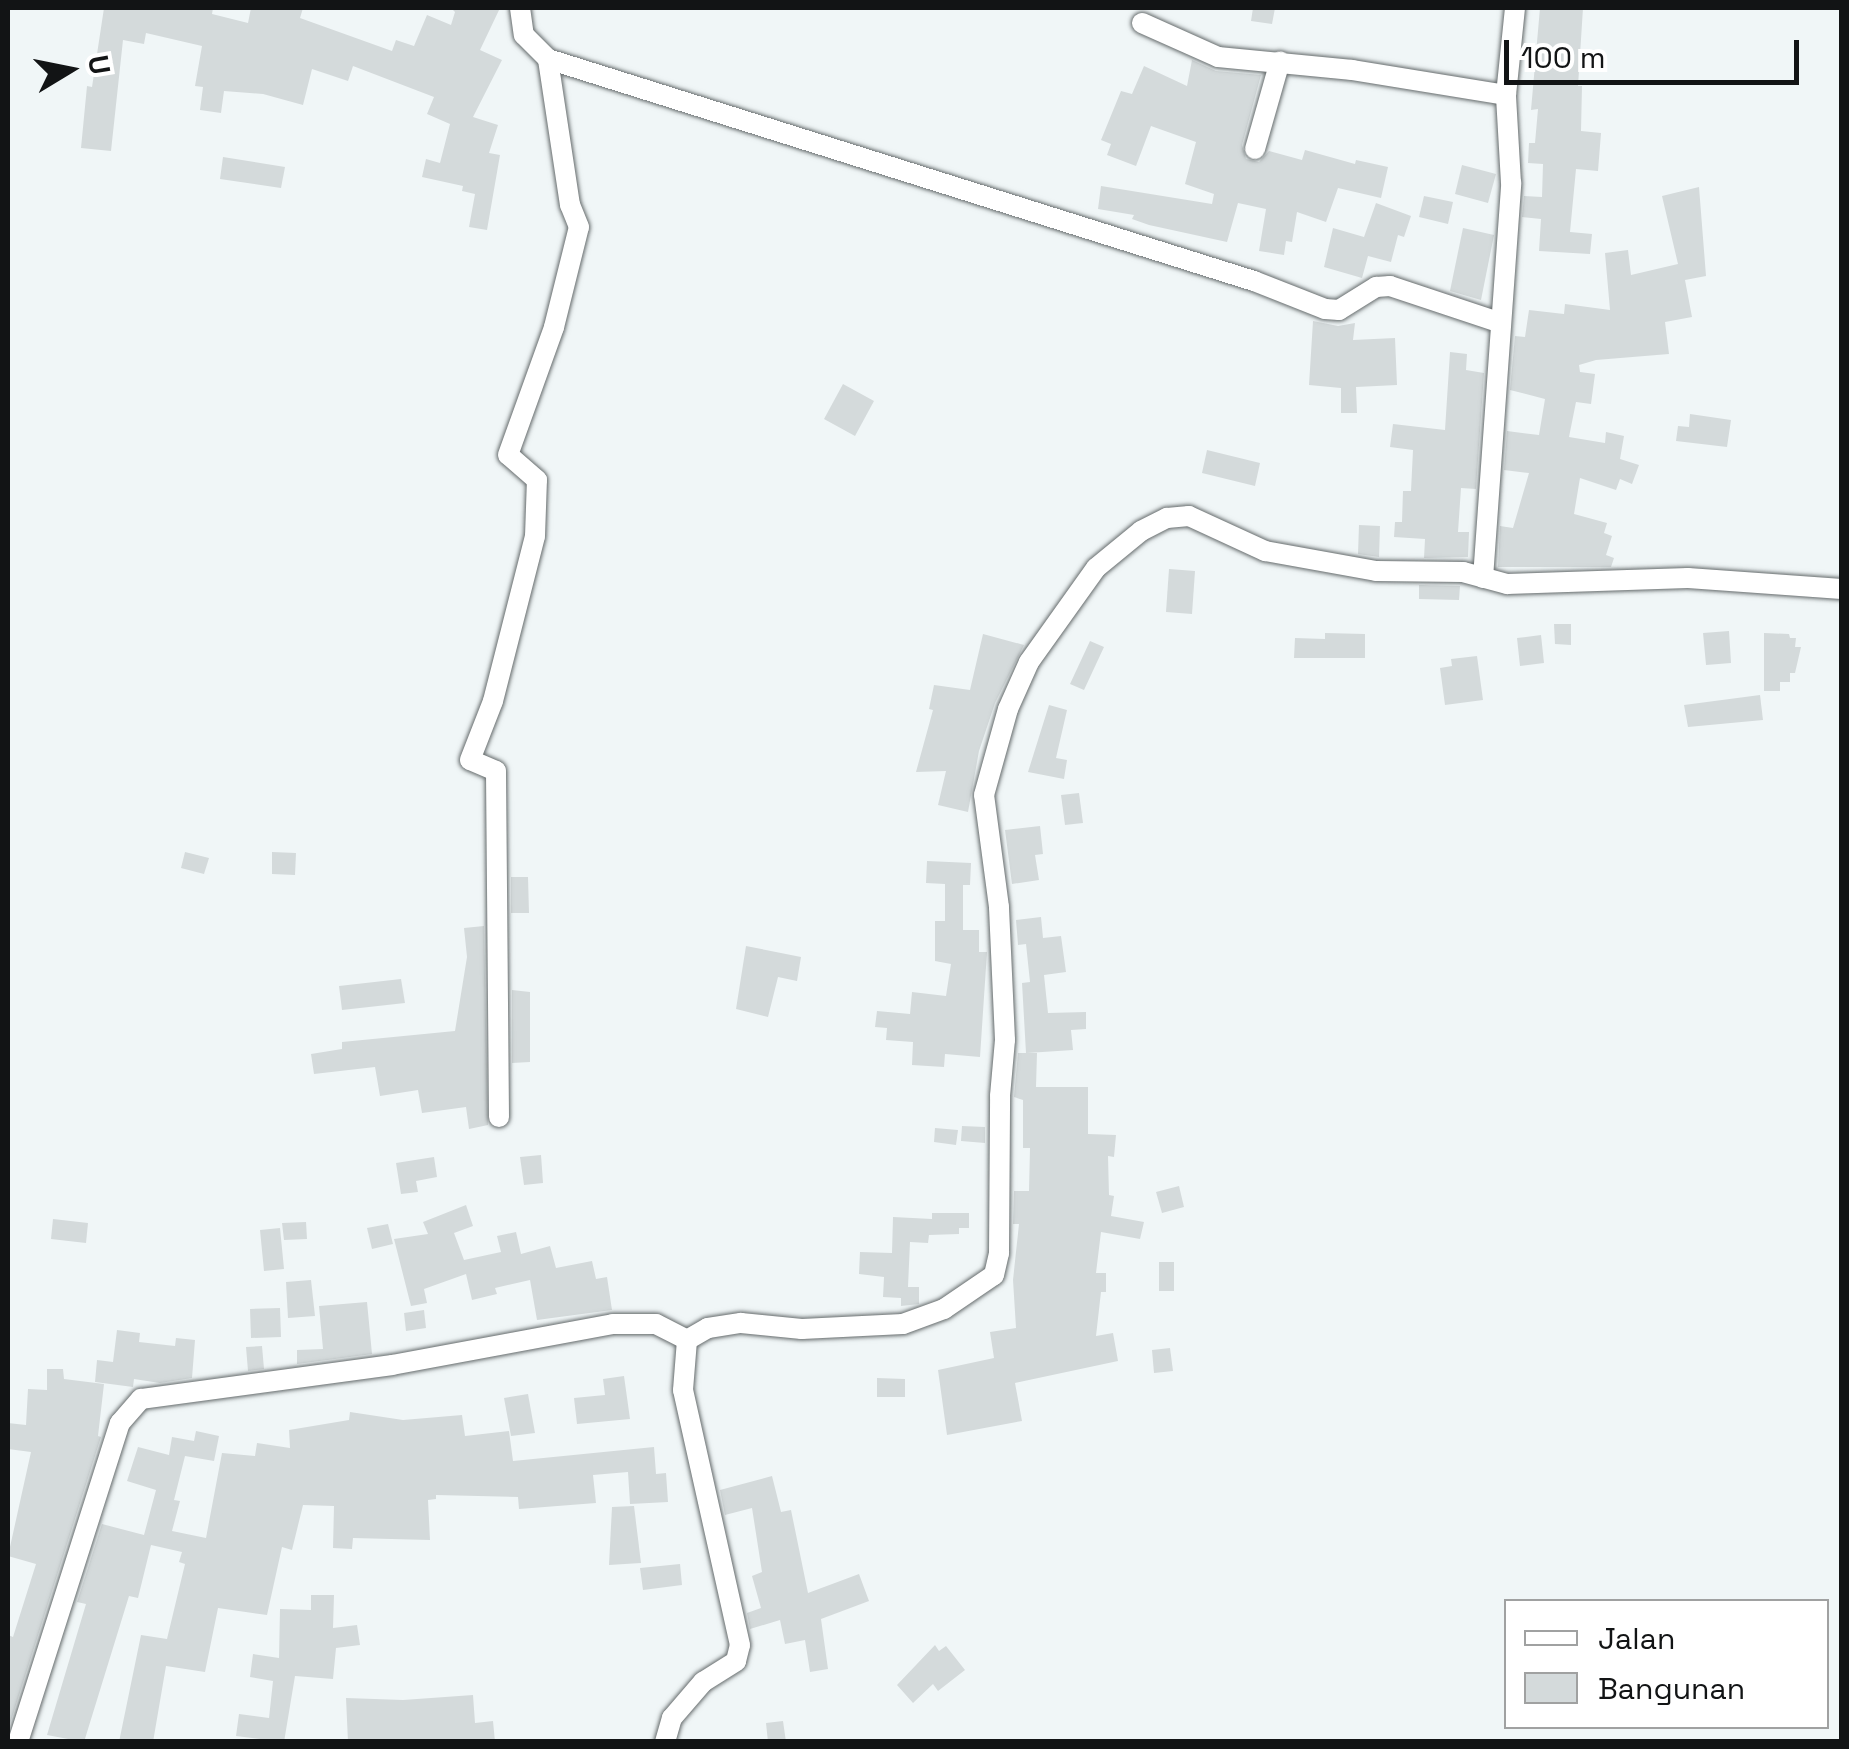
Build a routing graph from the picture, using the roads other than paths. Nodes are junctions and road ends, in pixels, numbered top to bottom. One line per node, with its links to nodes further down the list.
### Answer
1 (520, 8): 4 (street)
2 (1515, 8): 6 (street)
3 (1142, 23): 5 (street)
4 (548, 59): 8 (street); 11 (street)
5 (1280, 61): 6 (street); 7 (street)
6 (1506, 95): 8 (street)
7 (1255, 149)
8 (1498, 322): 9 (street)
9 (1483, 578): 10 (street); 12 (street)
10 (1842, 589)
11 (500, 1117)
12 (686, 1340): 13 (street); 14 (street)
13 (18, 1742)
14 (665, 1742)

